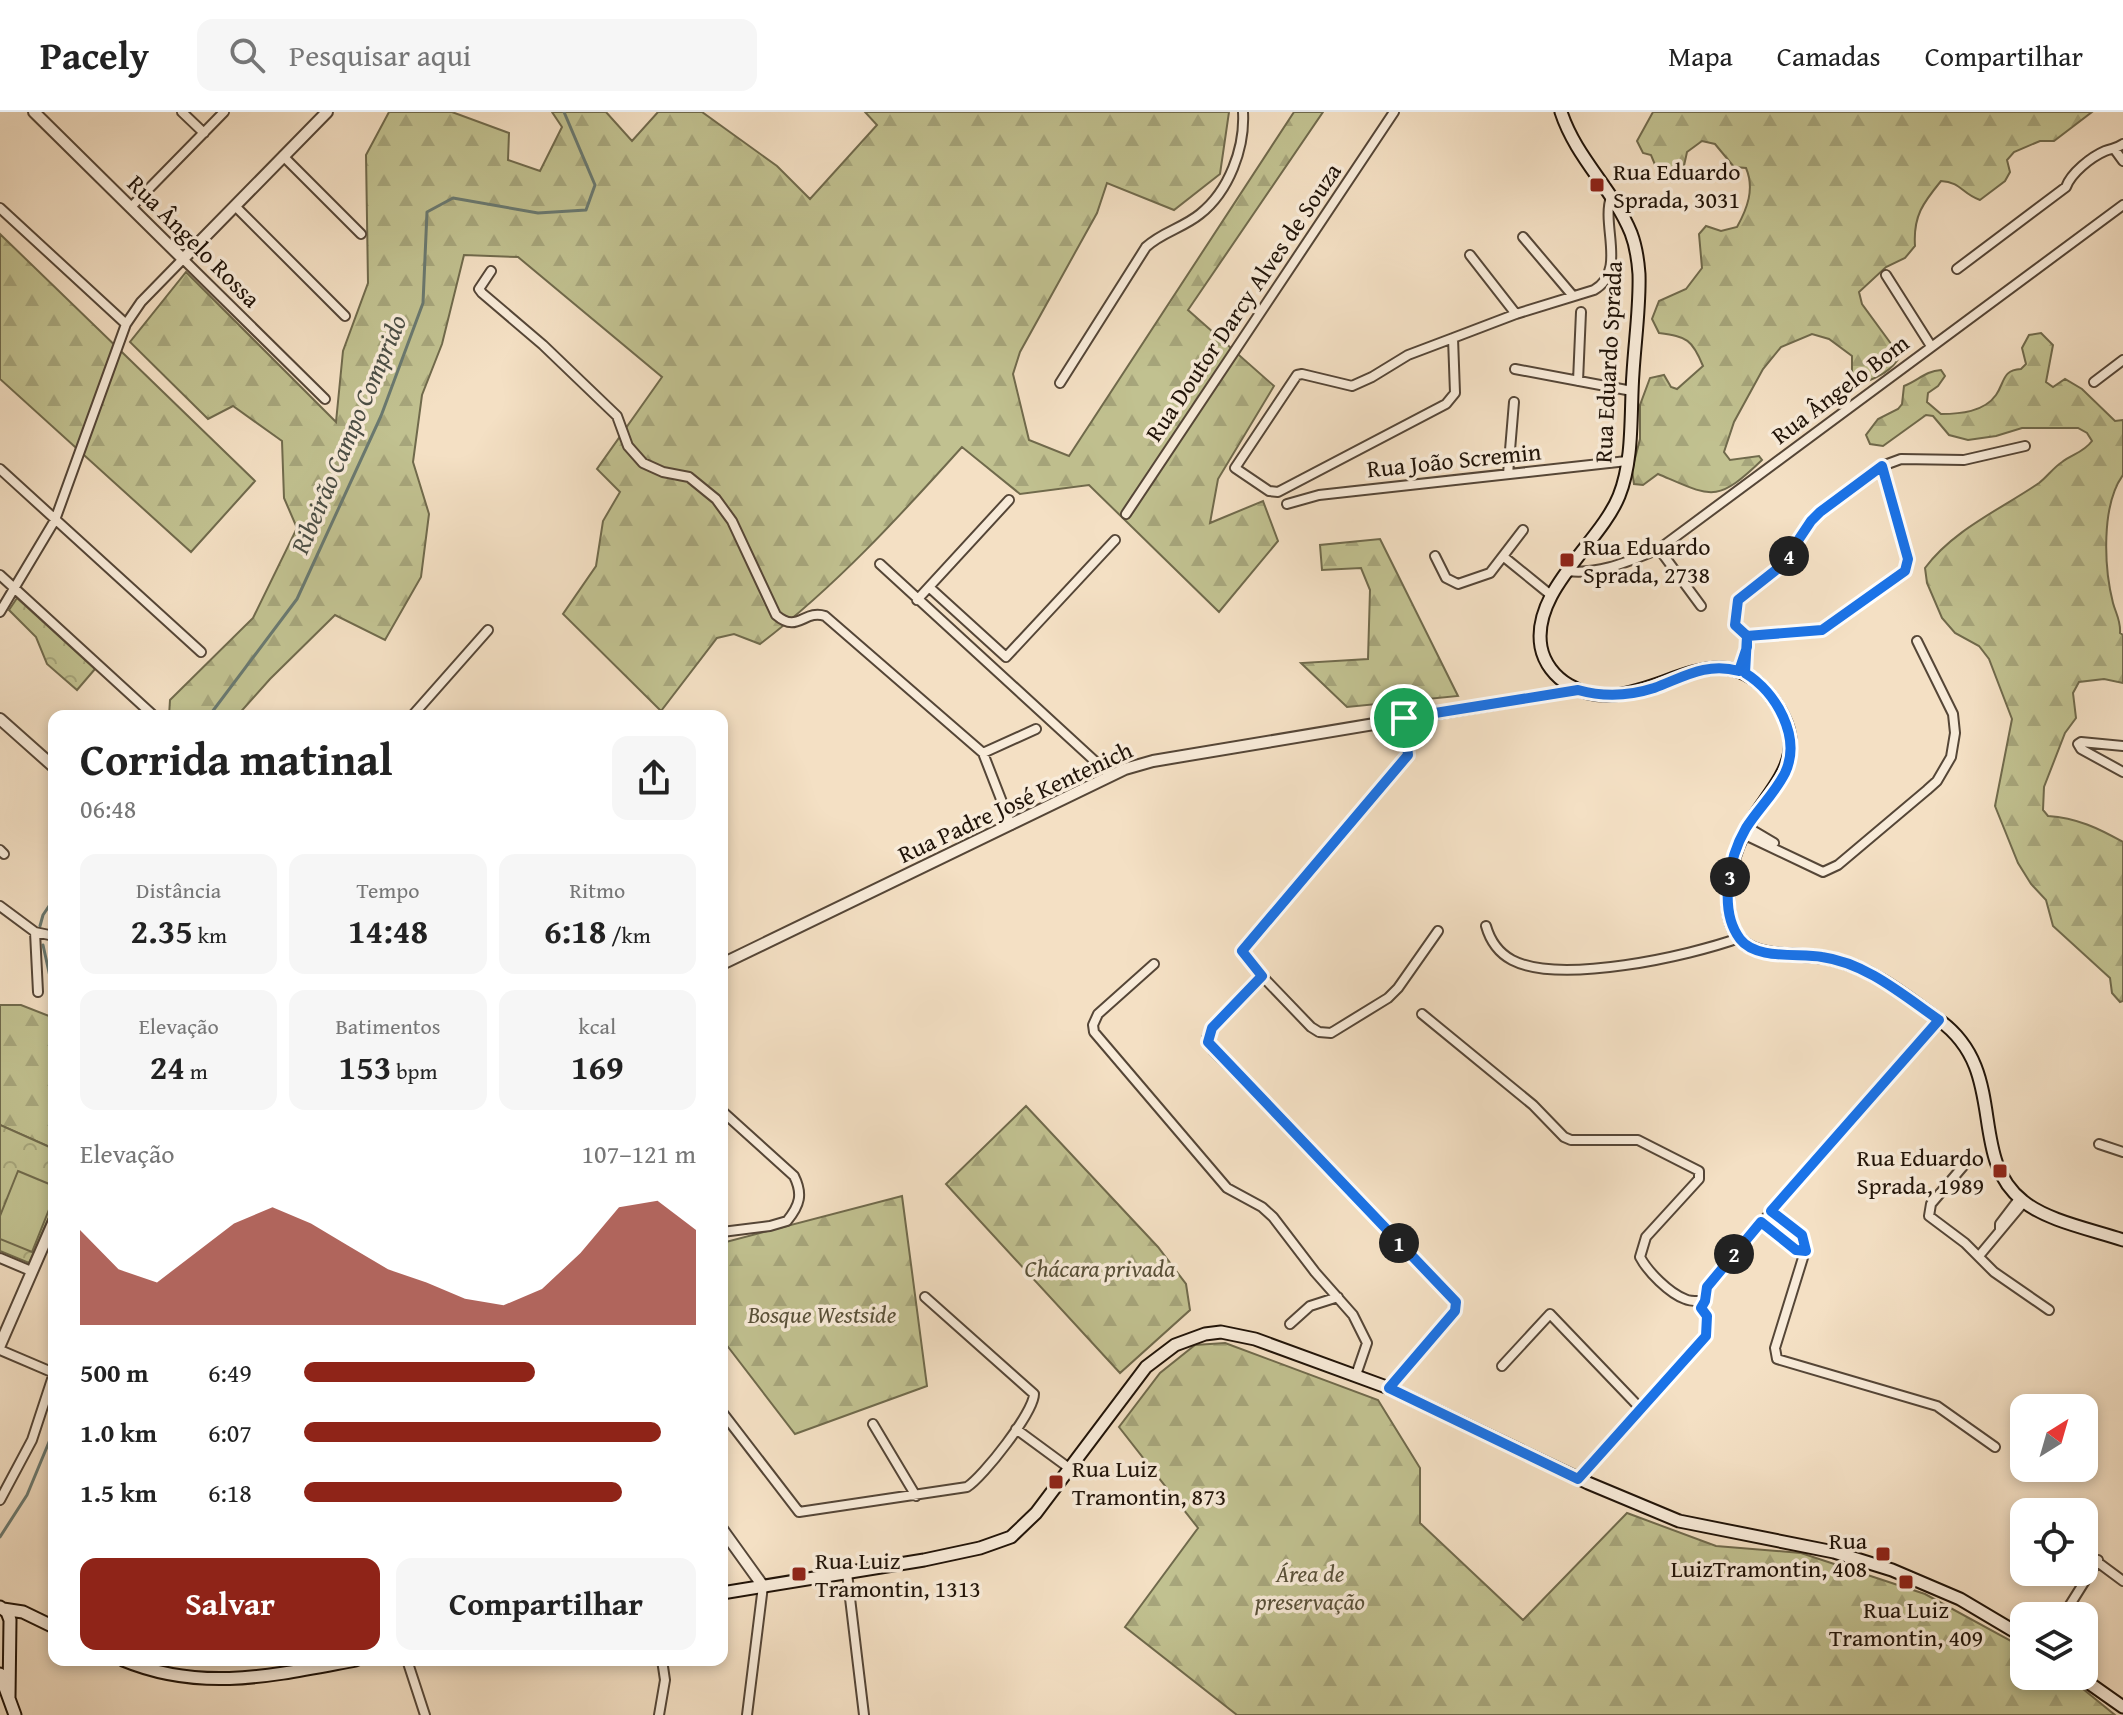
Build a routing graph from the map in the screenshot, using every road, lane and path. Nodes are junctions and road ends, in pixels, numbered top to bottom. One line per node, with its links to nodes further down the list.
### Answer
1 (34, 112): 15 (street, Rua Ângelo Rossa)
2 (182, 112): 8 (street)
3 (224, 112): 8 (street)
4 (327, 112): 10 (street)
5 (1243, 112): 35 (street)
6 (1394, 112): 46 (street, Rua Doutor Darcy Alves de Souza)
7 (1561, 112): 12 (main road, Rua Eduardo Sprada)
8 (204, 133): 15 (street)
9 (2119, 147): 11 (street); 21 (street)
10 (283, 156): 14 (street); 17 (street)
11 (2123, 161)
12 (1611, 197): 24 (street); 36 (main road, Rua Eduardo Sprada)
13 (2123, 205): 30 (street, Rua Ângelo Bom)
14 (235, 206): 20 (street); 27 (street)
15 (131, 207): 20 (street, Rua Ângelo Rossa)
16 (0, 208): 28 (street)
17 (361, 234)
18 (1523, 237): 24 (street)
19 (1470, 255): 26 (street)
20 (183, 259): 28 (street); 37 (street, Rua Ângelo Rossa)
21 (1957, 269)
22 (491, 271): 78 (street)
23 (1886, 275): 30 (street)
24 (1573, 296): 26 (street)
25 (1581, 312): 33 (street)
26 (1516, 314): 29 (street)
27 (345, 316)
28 (126, 324): 47 (street)
29 (1453, 338): 29 (street)
30 (1931, 346): 50 (street, Rua Ângelo Bom)
31 (2123, 360): 34 (street)
32 (1515, 369): 33 (street)
33 (1578, 381): 36 (street)
34 (2094, 382)
35 (1060, 383)
36 (1632, 391): 40 (main road, Rua Eduardo Sprada)
37 (325, 399)
38 (1514, 402): 43 (street)
39 (2025, 446): 41 (street)
40 (1627, 461): 43 (street, Rua João Scremin); 54 (main road, Rua Eduardo Sprada)
41 (1882, 466): 66 (street); 66 (street)
42 (0, 469): 47 (street)
43 (1508, 474): 45 (street, Rua João Scremin)
44 (1009, 500): 56 (street)
45 (1287, 504)
46 (1126, 514)
47 (55, 520): 57 (street); 69 (street)
48 (1523, 530): 52 (street)
49 (1115, 540): 64 (street)
50 (1659, 549): 54 (street, Rua Ângelo Bom); 60 (street)
51 (1435, 556): 52 (street)
52 (1504, 557): 58 (street)
53 (880, 564): 59 (street)
54 (1567, 571): 58 (main road, Rua Eduardo Sprada)
55 (0, 575): 57 (street)
56 (929, 587): 59 (street); 62 (street)
57 (16, 589): 61 (street); 72 (street)
58 (1552, 596): 71 (main road, Rua Eduardo Sprada)
59 (917, 600): 65 (street)
60 (1701, 606)
61 (0, 612)
62 (966, 620): 64 (street); 65 (street)
63 (488, 630): 73 (street)
64 (977, 630): 68 (street)
65 (954, 633): 68 (street)
66 (1747, 636): 70 (street)
67 (1917, 641): 83 (street)
68 (966, 644): 81 (street)
69 (201, 652)
70 (1742, 672): 71 (main road); 83 (main road)
71 (1578, 690): 74 (street, Rua Padre José Kentenich)
72 (147, 710)
73 (417, 710)
74 (1404, 718): 81 (street, Rua Padre José Kentenich); 92 (street)
75 (0, 719): 79 (street)
76 (1036, 729): 78 (street)
77 (2123, 746): 80 (street)
78 (983, 753): 82 (street)
79 (48, 762)
80 (2123, 772)
81 (1110, 775): 82 (street, Rua Padre José Kentenich)
82 (1011, 825): 90 (street, Rua Padre José Kentenich)
83 (1745, 830): 89 (main road)
84 (0, 906): 87 (street)
85 (1486, 926): 89 (street)
86 (1438, 931): 92 (street)
87 (35, 932): 88 (street); 93 (street)
88 (48, 935)
89 (1739, 938): 95 (main road)
90 (728, 961)
91 (1154, 964): 111 (street)
92 (1262, 976): 119 (street)
93 (38, 992)
94 (1422, 1014): 112 (street)
95 (1939, 1020): 100 (main road); 101 (street)
96 (728, 1116): 103 (street)
97 (2099, 1144): 98 (street)
98 (2123, 1152)
99 (1965, 1164): 107 (street)
100 (2022, 1200): 105 (main road); 107 (street)
101 (1771, 1211): 102 (street); 106 (street)
102 (1761, 1222): 106 (street); 112 (street)
103 (728, 1231)
104 (48, 1234): 109 (street)
105 (2123, 1240)
106 (1806, 1251): 125 (street)
107 (1979, 1256): 113 (street)
108 (0, 1258): 109 (street)
109 (31, 1271): 115 (street)
110 (925, 1297): 124 (street)
111 (1338, 1297): 114 (street); 118 (street)
112 (1705, 1301): 121 (street)
113 (2049, 1310)
114 (1290, 1324)
115 (0, 1348): 117 (street)
116 (1502, 1366): 121 (street)
117 (48, 1370)
118 (1356, 1375): 119 (main road); 126 (main road)
119 (1389, 1388): 127 (main road)
120 (48, 1391): 129 (street)
121 (1641, 1409): 127 (street)
122 (728, 1420): 128 (street)
123 (873, 1424): 128 (street)
124 (1016, 1429): 126 (street); 128 (street)
125 (1995, 1447)
126 (1069, 1468): 132 (main road)
127 (1578, 1479): 140 (main road)
128 (916, 1496)
129 (0, 1500)
130 (728, 1537): 134 (street)
131 (2098, 1560): 133 (street)
132 (847, 1573): 134 (main road); 153 (street)
133 (2123, 1581)
134 (763, 1586): 135 (main road); 152 (street)
135 (728, 1592)
136 (2, 1608): 137 (main road); 139 (main road)
137 (48, 1624)
138 (48, 1624): 139 (main road)
139 (6, 1629): 147 (main road)
140 (2010, 1629)
141 (142, 1666): 142 (main road)
142 (323, 1666)
143 (409, 1666): 150 (street)
144 (664, 1666): 151 (street)
145 (0, 1674): 147 (main road)
146 (2098, 1689): 148 (main road)
147 (9, 1697): 149 (main road)
148 (2123, 1707)
149 (15, 1715)
150 (425, 1715)
151 (659, 1715)
152 (747, 1715)
153 (864, 1715)

